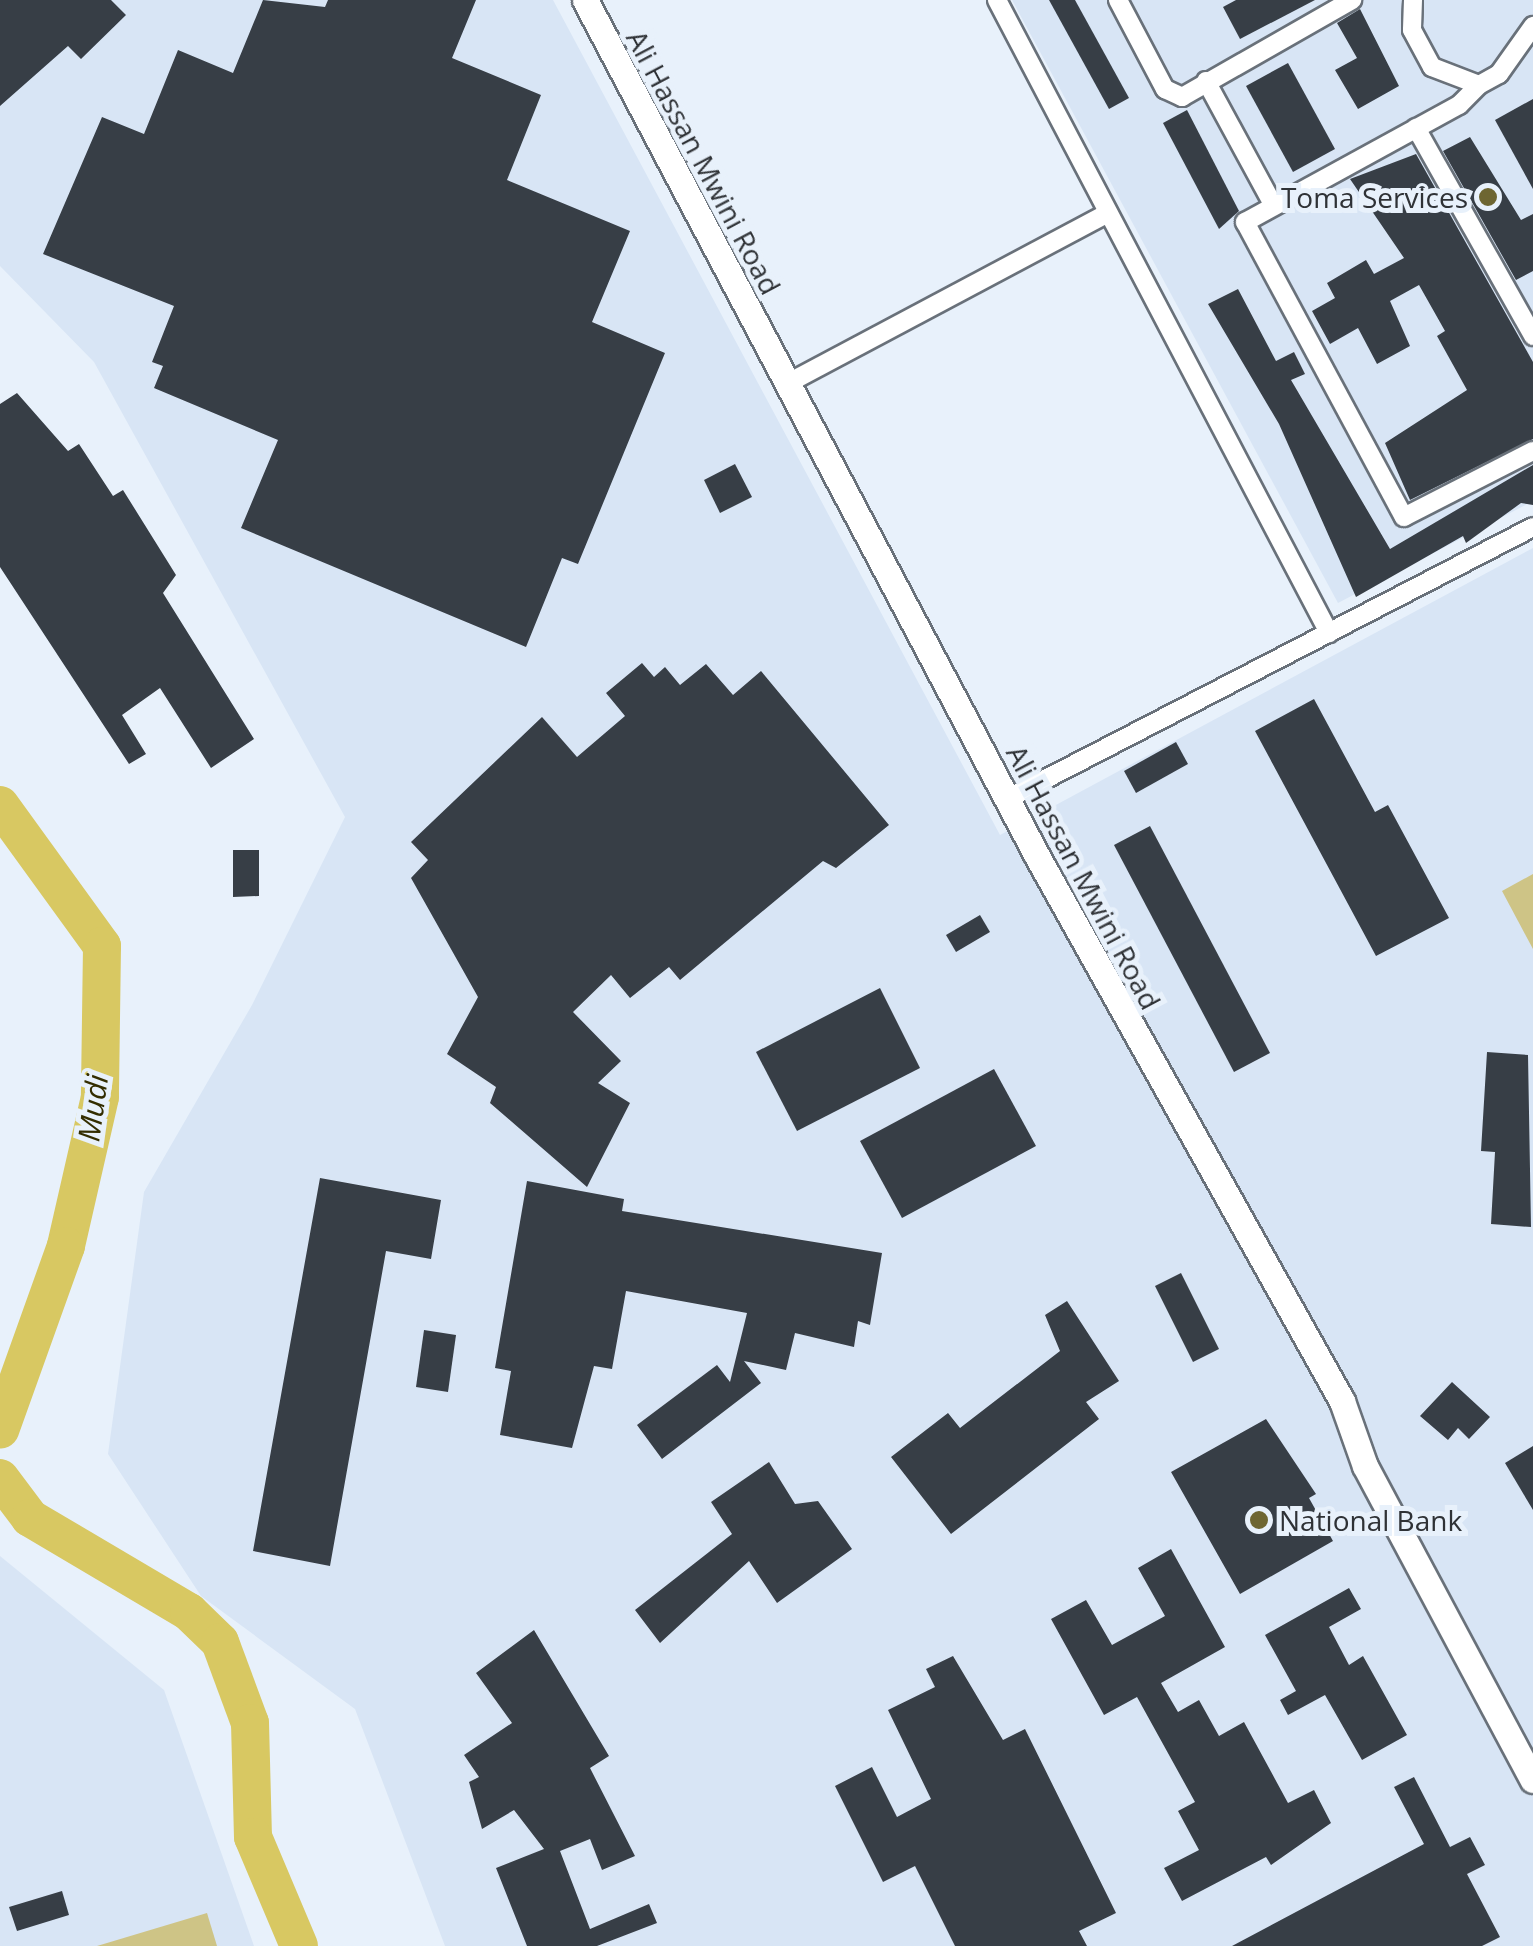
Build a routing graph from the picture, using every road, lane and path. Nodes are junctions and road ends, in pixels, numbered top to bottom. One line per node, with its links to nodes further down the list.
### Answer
1 (584, 0): 13 (main road, Ali Hassan Mwini Road)
2 (997, 0): 11 (street)
3 (1118, 0): 7 (street)
4 (1352, 0): 7 (street)
5 (1413, 0): 8 (street)
6 (1533, 26): 8 (street)
7 (1206, 81): 10 (street)
8 (1479, 85): 9 (street)
9 (1416, 128): 10 (street); 12 (street)
10 (1274, 206): 14 (street)
11 (1108, 213): 13 (street); 16 (street)
12 (1533, 336)
13 (792, 381): 17 (main road, Ali Hassan Mwini Road)
14 (1533, 451)
15 (1533, 527): 16 (street)
16 (1329, 633): 17 (street)
17 (1007, 799): 18 (main road, Ali Hassan Mwini Road)
18 (1533, 1780)

